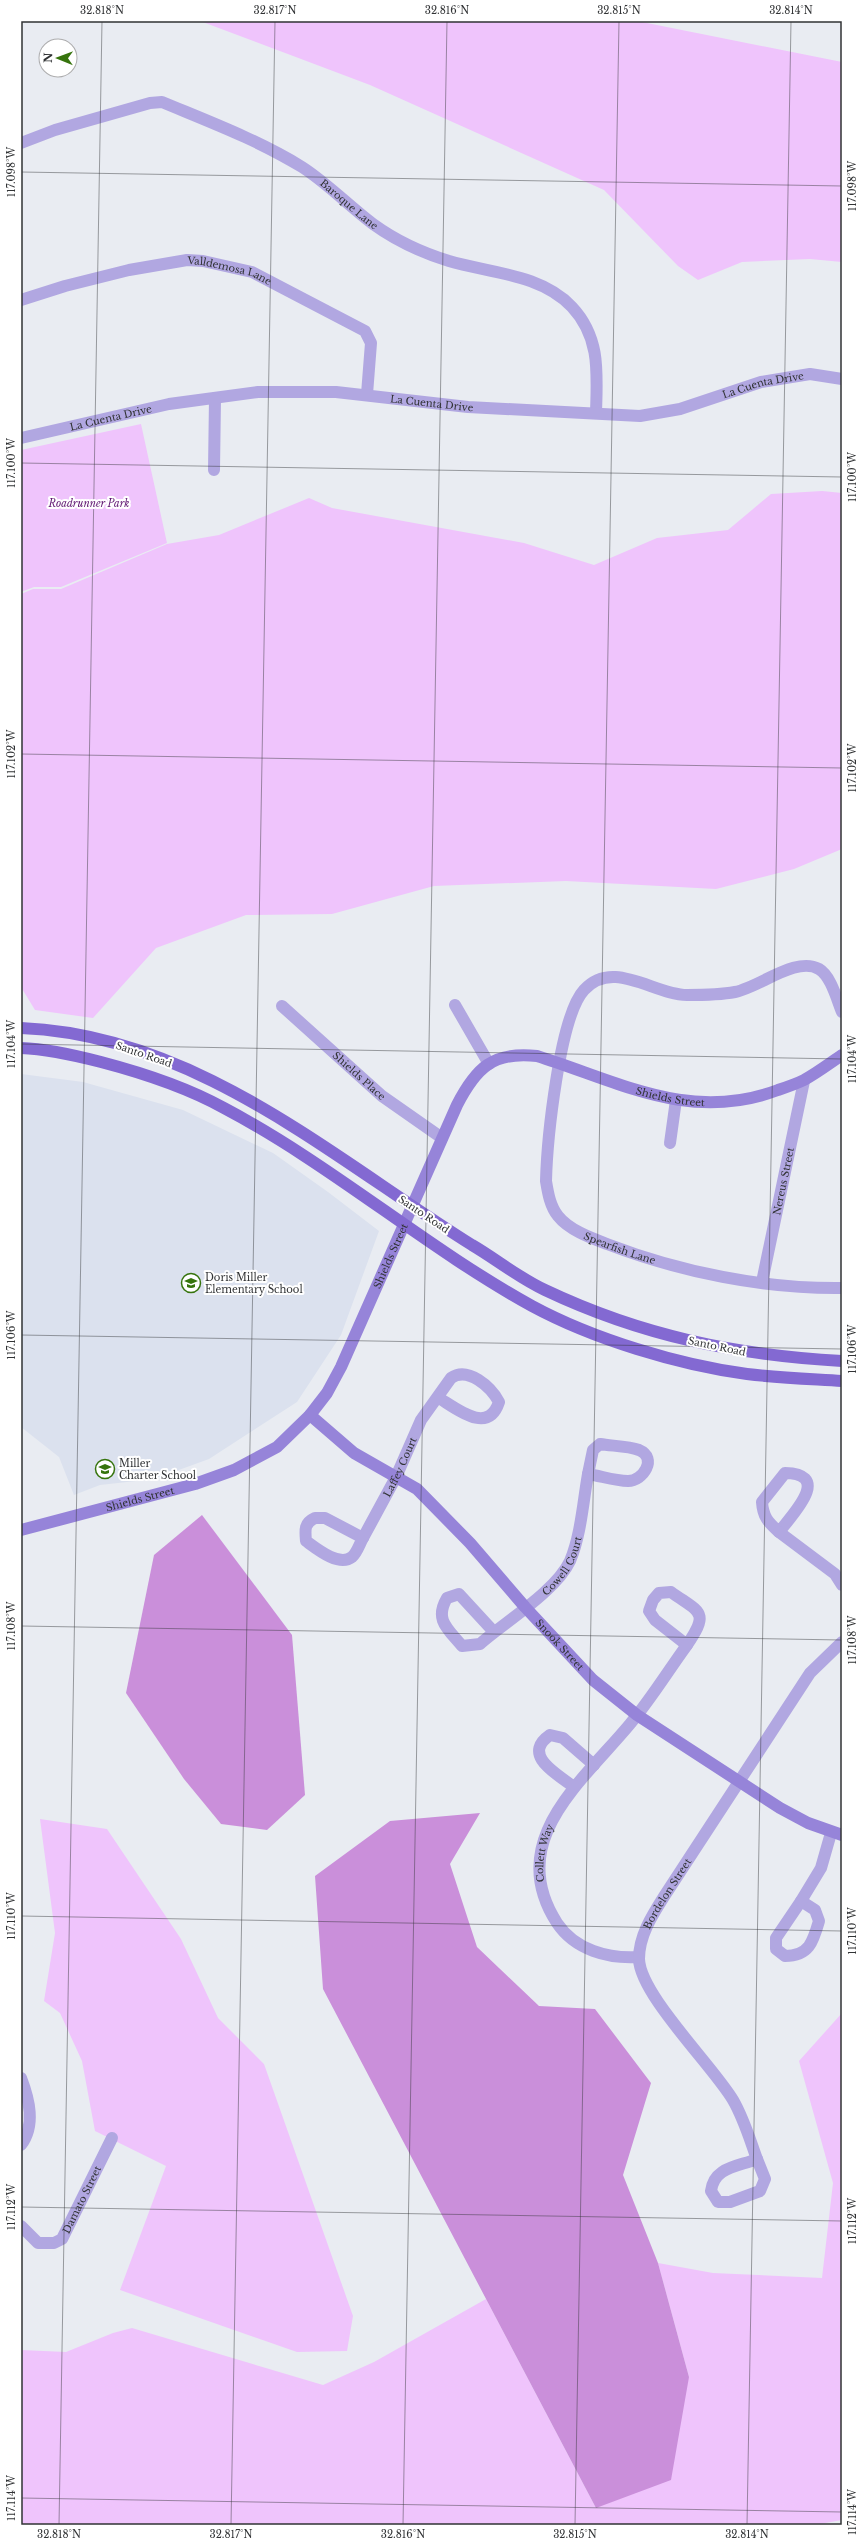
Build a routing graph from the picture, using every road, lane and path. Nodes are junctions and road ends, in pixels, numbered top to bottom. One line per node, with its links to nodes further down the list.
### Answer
1 (21, 142): 6 (street, Baroque Lane)
2 (21, 300): 4 (street, Valldemosa Lane)
3 (842, 379): 6 (street, La Cuenta Drive)
4 (367, 394): 5 (street, La Cuenta Drive); 6 (street, La Cuenta Drive)
5 (215, 398): 7 (street, La Cuenta Drive); 8 (street)
6 (596, 413)
7 (21, 438)
8 (214, 470)
9 (454, 1005): 16 (street)
10 (282, 1006): 19 (street, Shields Place)
11 (842, 1012): 15 (street, Spearfish Lane)
12 (21, 1028): 21 (main road, Santo Road)
13 (21, 1048): 22 (main road, Santo Road)
14 (842, 1055): 17 (street, Shields Street)
15 (558, 1062): 16 (street, Shields Street); 18 (street, Shields Street); 23 (street, Spearfish Lane)
16 (489, 1064): 19 (street, Shields Street)
17 (804, 1081): 18 (street, Shields Street); 23 (street, Nereus Street)
18 (676, 1100): 20 (street)
19 (442, 1138): 21 (street, Shields Street)
20 (670, 1143)
21 (412, 1206): 22 (street, Shields Street); 25 (main road, Santo Road)
22 (404, 1225): 26 (main road, Santo Road); 28 (street, Shields Street)
23 (762, 1282): 24 (street, Spearfish Lane)
24 (842, 1288)
25 (842, 1361)
26 (842, 1381)
27 (439, 1398): 27 (street, Laffey Court); 30 (street, Laffey Court)
28 (310, 1415): 30 (street, Snook Street); 31 (street, Shields Street)
29 (588, 1474): 29 (street, Cowell Court); 35 (street, Cowell Court)
30 (396, 1477): 33 (street, Laffey Court); 35 (street, Snook Street)
31 (21, 1529)
32 (779, 1532): 32 (street); 34 (street)
33 (363, 1538): 33 (street, Laffey Court)
34 (842, 1585)
35 (526, 1607): 36 (street, Cowell Court); 39 (street, Snook Street)
36 (494, 1632): 36 (street, Cowell Court)
37 (842, 1642): 41 (street, Bordelon Street)
38 (687, 1645): 38 (street, Collett Way); 39 (street, Collett Way)
39 (637, 1716): 40 (street, Collett Way); 41 (street, Snook Street)
40 (594, 1765): 42 (street, Collett Way); 42 (street)
41 (738, 1782): 43 (street, Snook Street); 45 (street, Bordelon Street)
42 (574, 1788): 45 (street, Collett Way)
43 (837, 1834): 44 (street)
44 (801, 1901): 44 (street)
45 (639, 1957): 49 (street, Bordelon Street)
46 (21, 2078): 48 (street)
47 (112, 2138): 50 (street, Damato Street)
48 (21, 2145)
49 (757, 2160): 49 (street, Bordelon Street)
50 (21, 2226)

